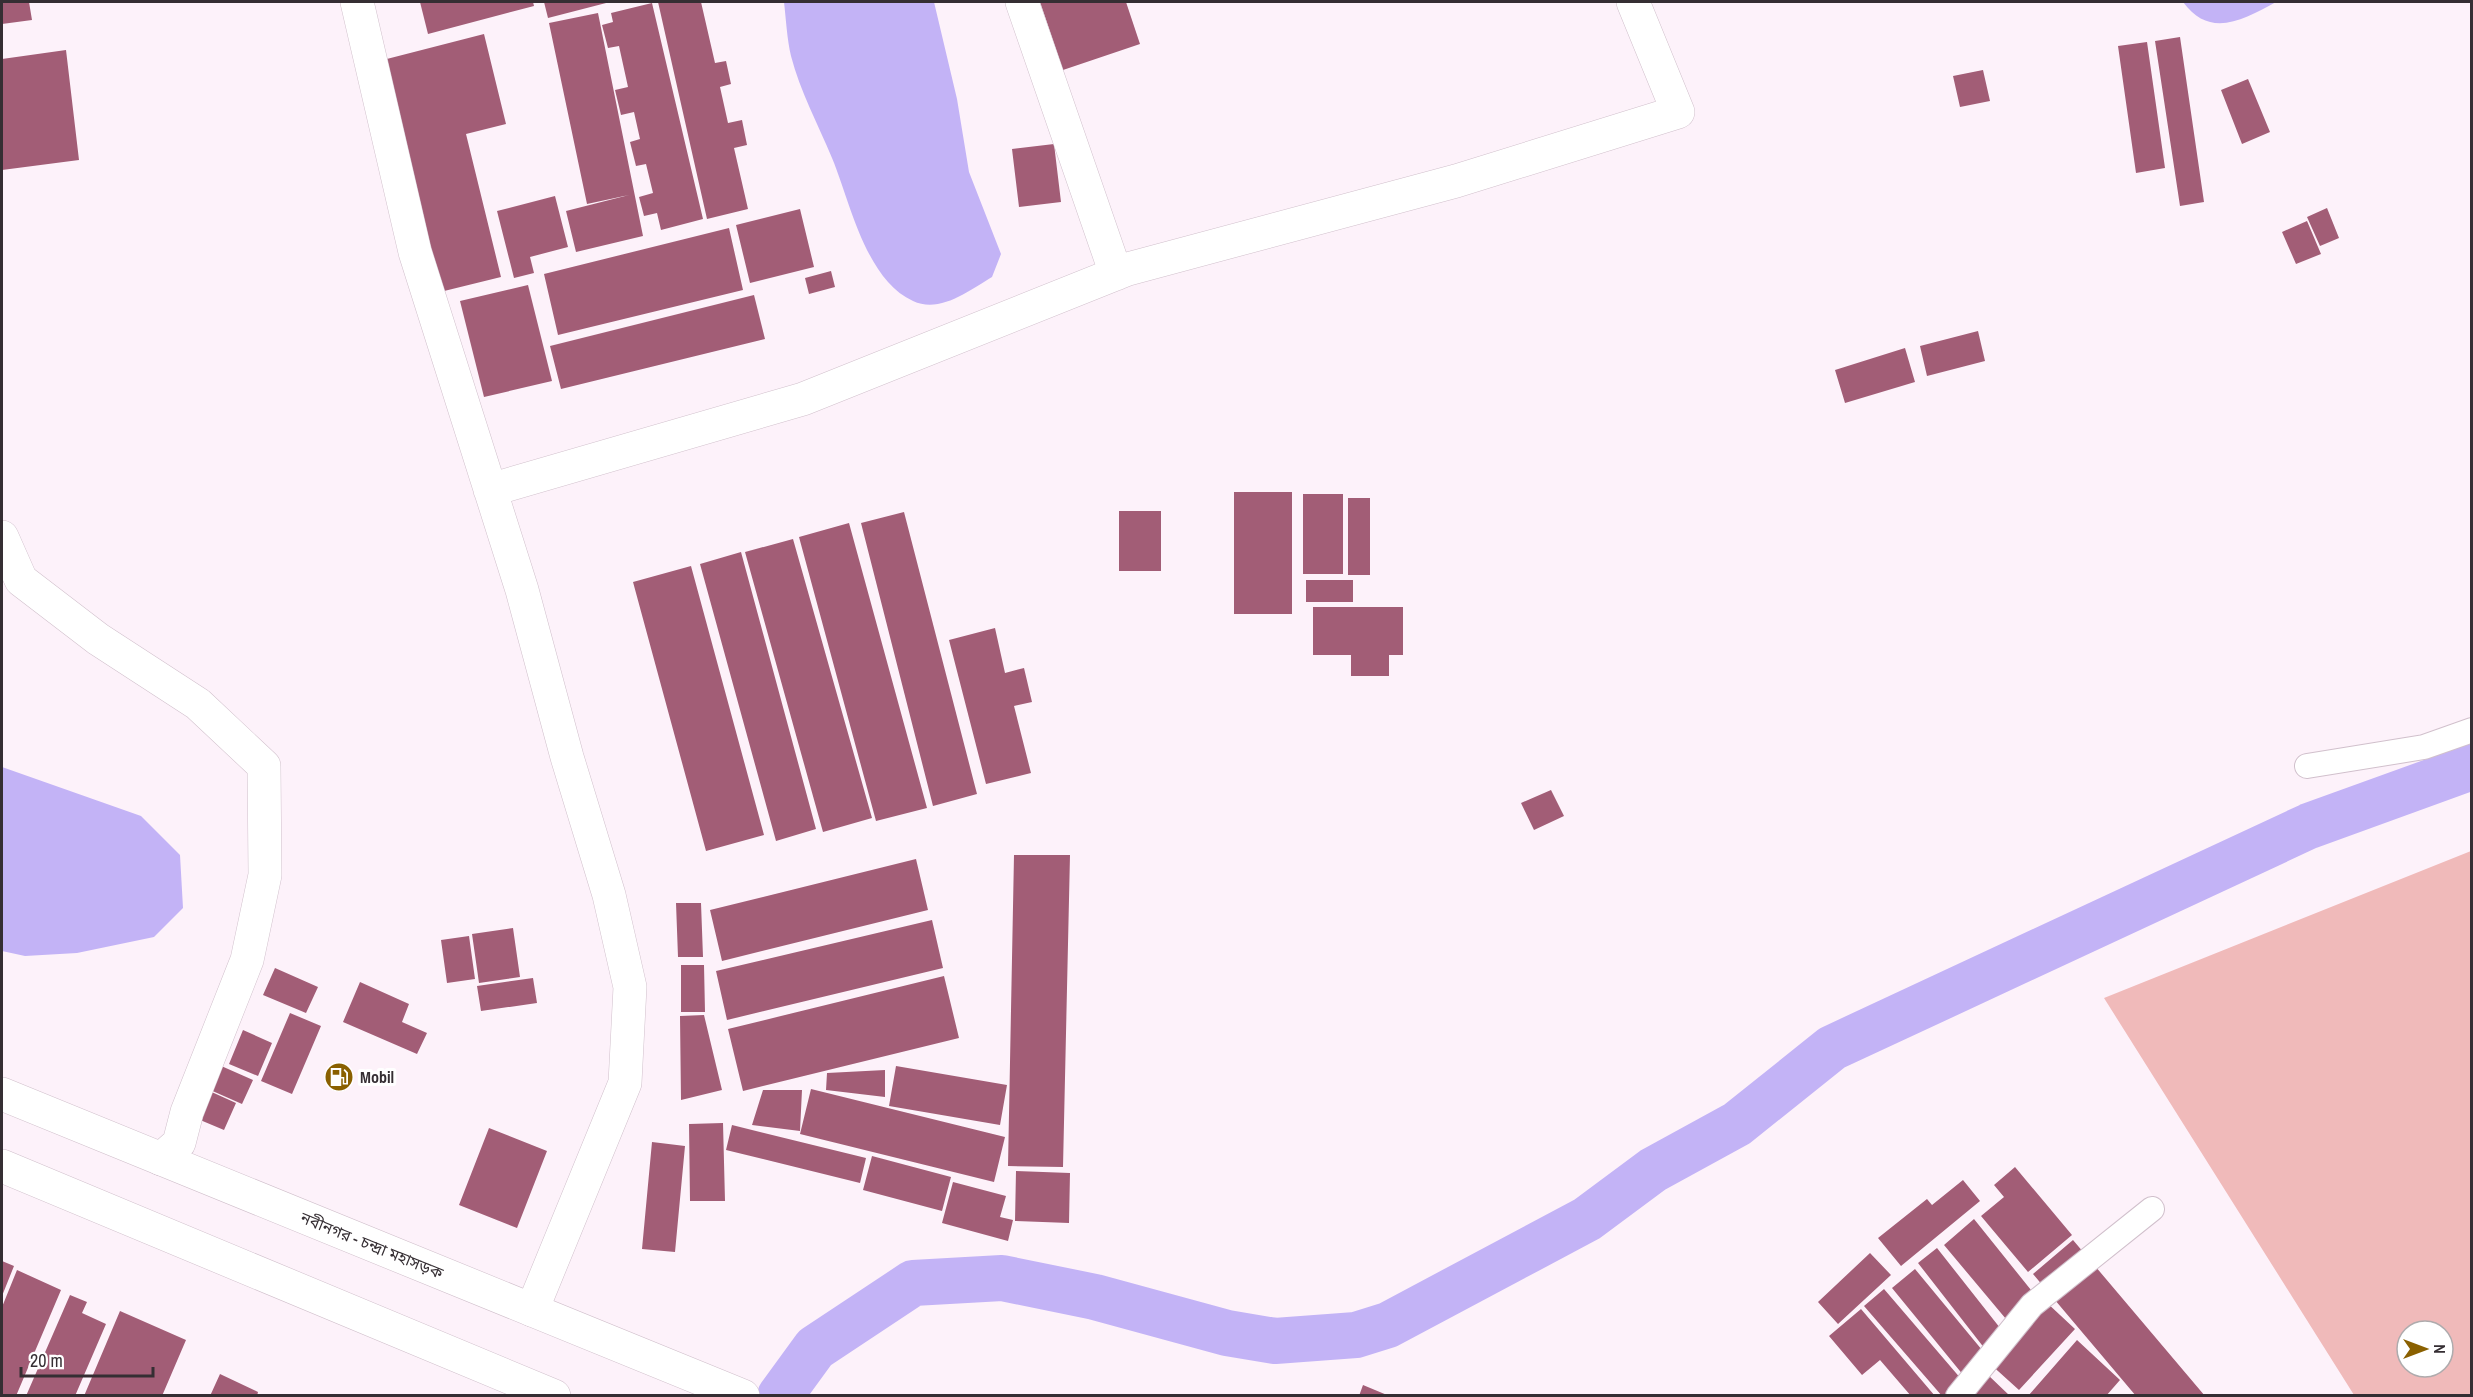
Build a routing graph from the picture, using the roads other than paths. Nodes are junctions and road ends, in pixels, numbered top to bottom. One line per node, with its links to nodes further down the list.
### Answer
1 (357, 2): 5 (main road)
2 (1022, 2): 4 (main road)
3 (1633, 2): 4 (main road)
4 (1116, 274): 5 (main road)
5 (490, 490): 13 (main road)
6 (2, 537): 10 (main road)
7 (2472, 730): 8 (lane)
8 (2307, 766)
9 (2, 1094): 10 (main road, নবীনগর - চন্দ্রা মহাসড়ক)
10 (161, 1159): 13 (main road, নবীনগর - চন্দ্রা মহাসড়ক)
11 (2, 1166): 14 (main road)
12 (2152, 1209): 16 (lane)
13 (542, 1314): 15 (main road, নবীনগর - চন্দ্রা মহাসড়ক)
14 (554, 1395)
15 (743, 1395)
16 (1958, 1395)

